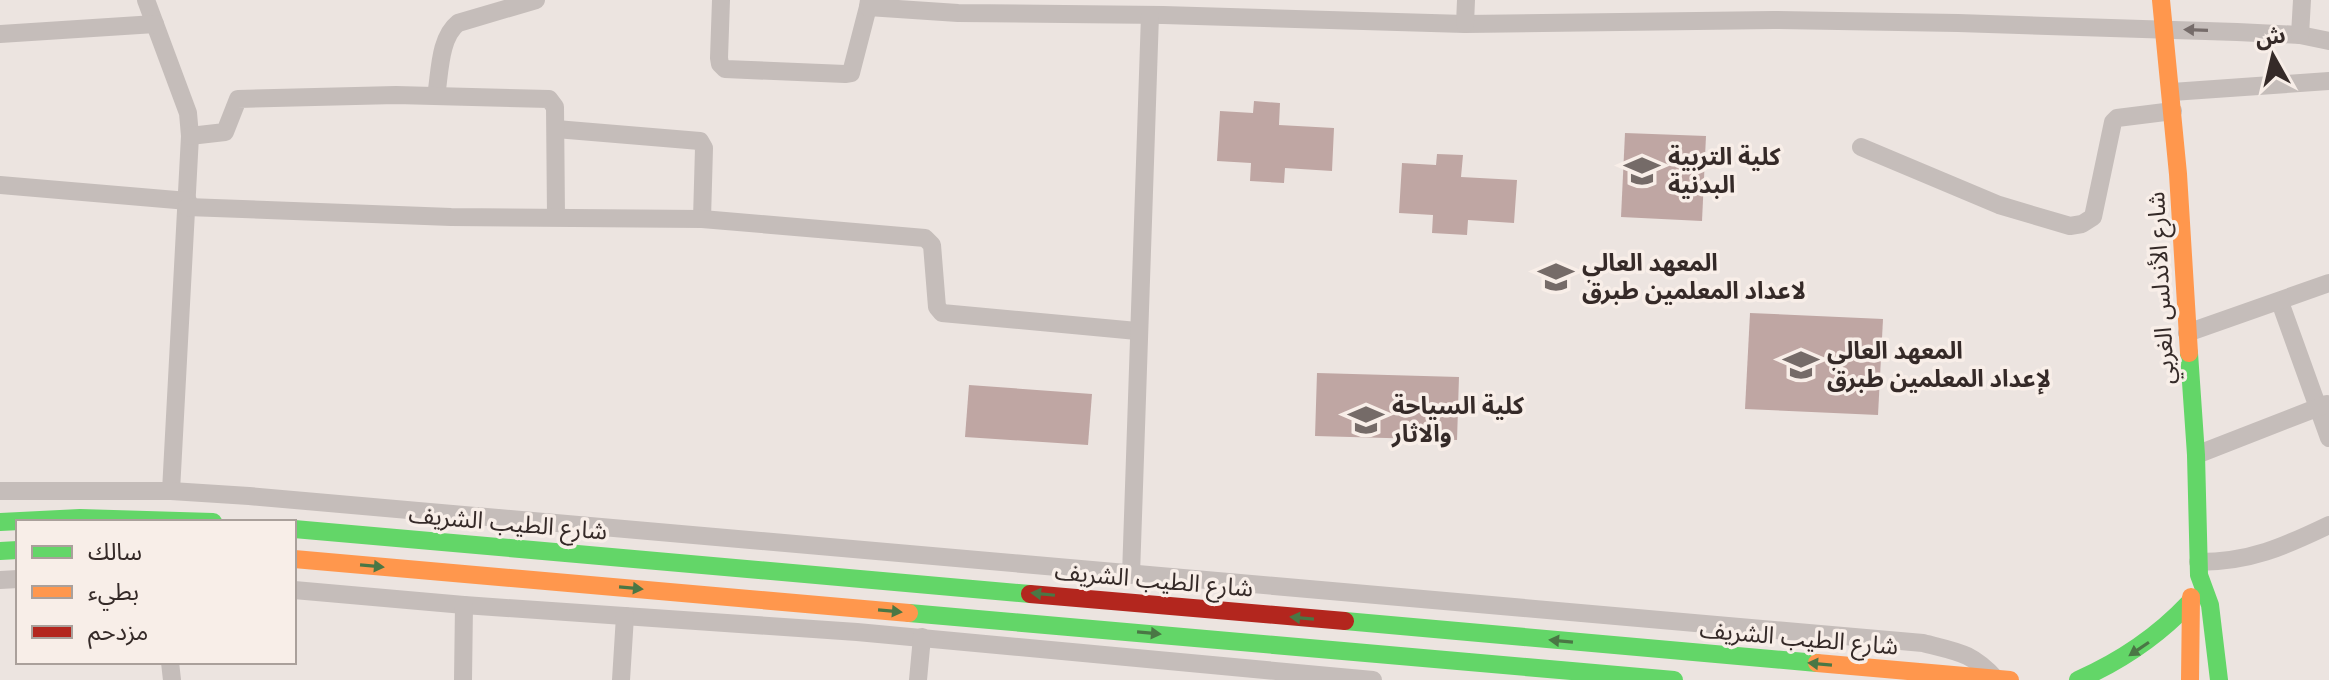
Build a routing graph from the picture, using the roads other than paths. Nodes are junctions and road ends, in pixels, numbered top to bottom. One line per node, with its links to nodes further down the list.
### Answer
1 (146, 0): 11 (street)
2 (536, 0): 18 (street)
3 (721, 0): 8 (street)
4 (1466, 0): 12 (street)
5 (1772, 0): 10 (street)
6 (2161, 0): 13 (main road, شارع الأندلس الغربي)
7 (2302, 0): 15 (street)
8 (868, 3): 9 (street)
9 (1158, 10): 12 (street); 29 (street)
10 (1773, 20): 12 (street); 13 (street)
11 (155, 24): 14 (street); 21 (street)
12 (1465, 24)
13 (2166, 29): 15 (street, one-way to 13); 19 (main road, شارع الأندلس الغربي)
14 (0, 34)
15 (2300, 35): 16 (street)
16 (2329, 41)
17 (2329, 81): 19 (street)
18 (436, 96): 20 (street); 21 (street)
19 (2172, 102): 22 (street); 30 (main road, شارع الأندلس الغربي)
20 (556, 129): 25 (street); 26 (street)
21 (190, 136): 24 (street)
22 (1861, 147)
23 (0, 185): 24 (street)
24 (187, 204): 25 (street); 35 (street)
25 (556, 216): 26 (street)
26 (702, 219): 29 (street)
27 (2329, 283): 28 (street)
28 (2280, 302): 30 (street); 31 (street)
29 (1137, 331): 42 (street)
30 (2187, 333): 33 (main road, شارع الأندلس الغربي)
31 (2323, 405): 32 (street); 33 (street)
32 (2329, 438)
33 (2196, 455): 41 (main road, شارع الأندلس الغربي)
34 (0, 491): 35 (street)
35 (171, 491): 42 (street)
36 (40, 520): 37 (main road)
37 (146, 520)
38 (2329, 525): 41 (street)
39 (296, 529): 48 (main road, شارع الطيب الشريف, one-way to 39)
40 (296, 559): 53 (main road, one-way to 53)
41 (2199, 568): 44 (main road, شارع الأندلس الغربي); 57 (main road, شارع الأندلس الغربي)
42 (1131, 575): 48 (street)
43 (296, 590): 45 (street)
44 (2189, 603): 55 (main road, one-way to 55); 56 (main road, شارع الأندلس الغربي)
45 (464, 605): 46 (street); 49 (street)
46 (625, 616): 47 (street); 50 (street)
47 (922, 637): 51 (street); 52 (street)
48 (1996, 679): 54 (main road, شارع الطيب الشريف)
49 (463, 680)
50 (621, 680)
51 (918, 680)
52 (1365, 680)
53 (1674, 680)
54 (2010, 680)
55 (2078, 680)
56 (2190, 680)
57 (2219, 680)

